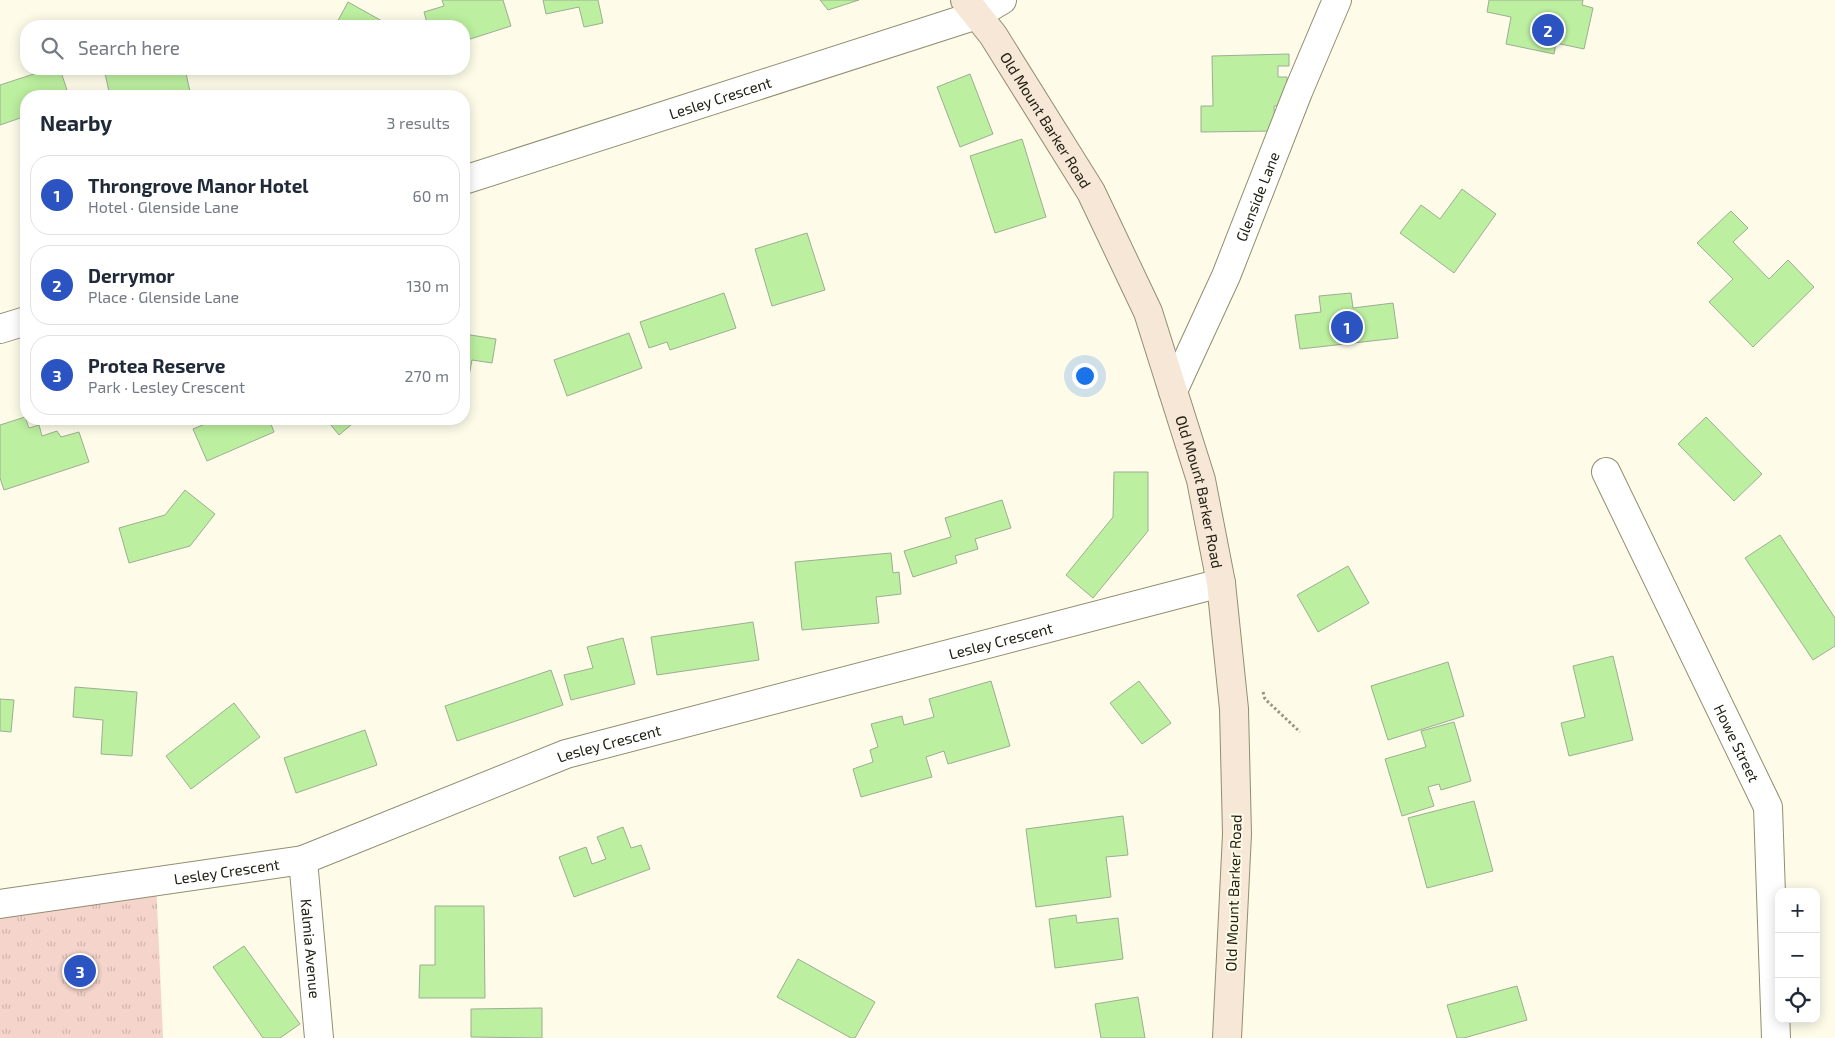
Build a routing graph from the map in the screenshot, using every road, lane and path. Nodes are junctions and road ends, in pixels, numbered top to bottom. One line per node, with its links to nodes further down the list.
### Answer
1 (1002, 0): 3 (street, Lesley Crescent)
2 (1337, 0): 7 (street, Glenside Lane)
3 (971, 8): 4 (street, Lesley Crescent); 7 (main road, Old Mount Barker Road)
4 (470, 178)
5 (20, 323): 6 (street)
6 (0, 329)
7 (1173, 392): 9 (main road, Old Mount Barker Road)
8 (1606, 472): 14 (street, Howe Street)
9 (1221, 583): 10 (street, Lesley Crescent); 13 (main road, Old Mount Barker Road)
10 (303, 860): 11 (street, Lesley Crescent); 12 (street, Kalmia Avenue)
11 (0, 904)
12 (319, 1038)
13 (1227, 1038)
14 (1776, 1038)

